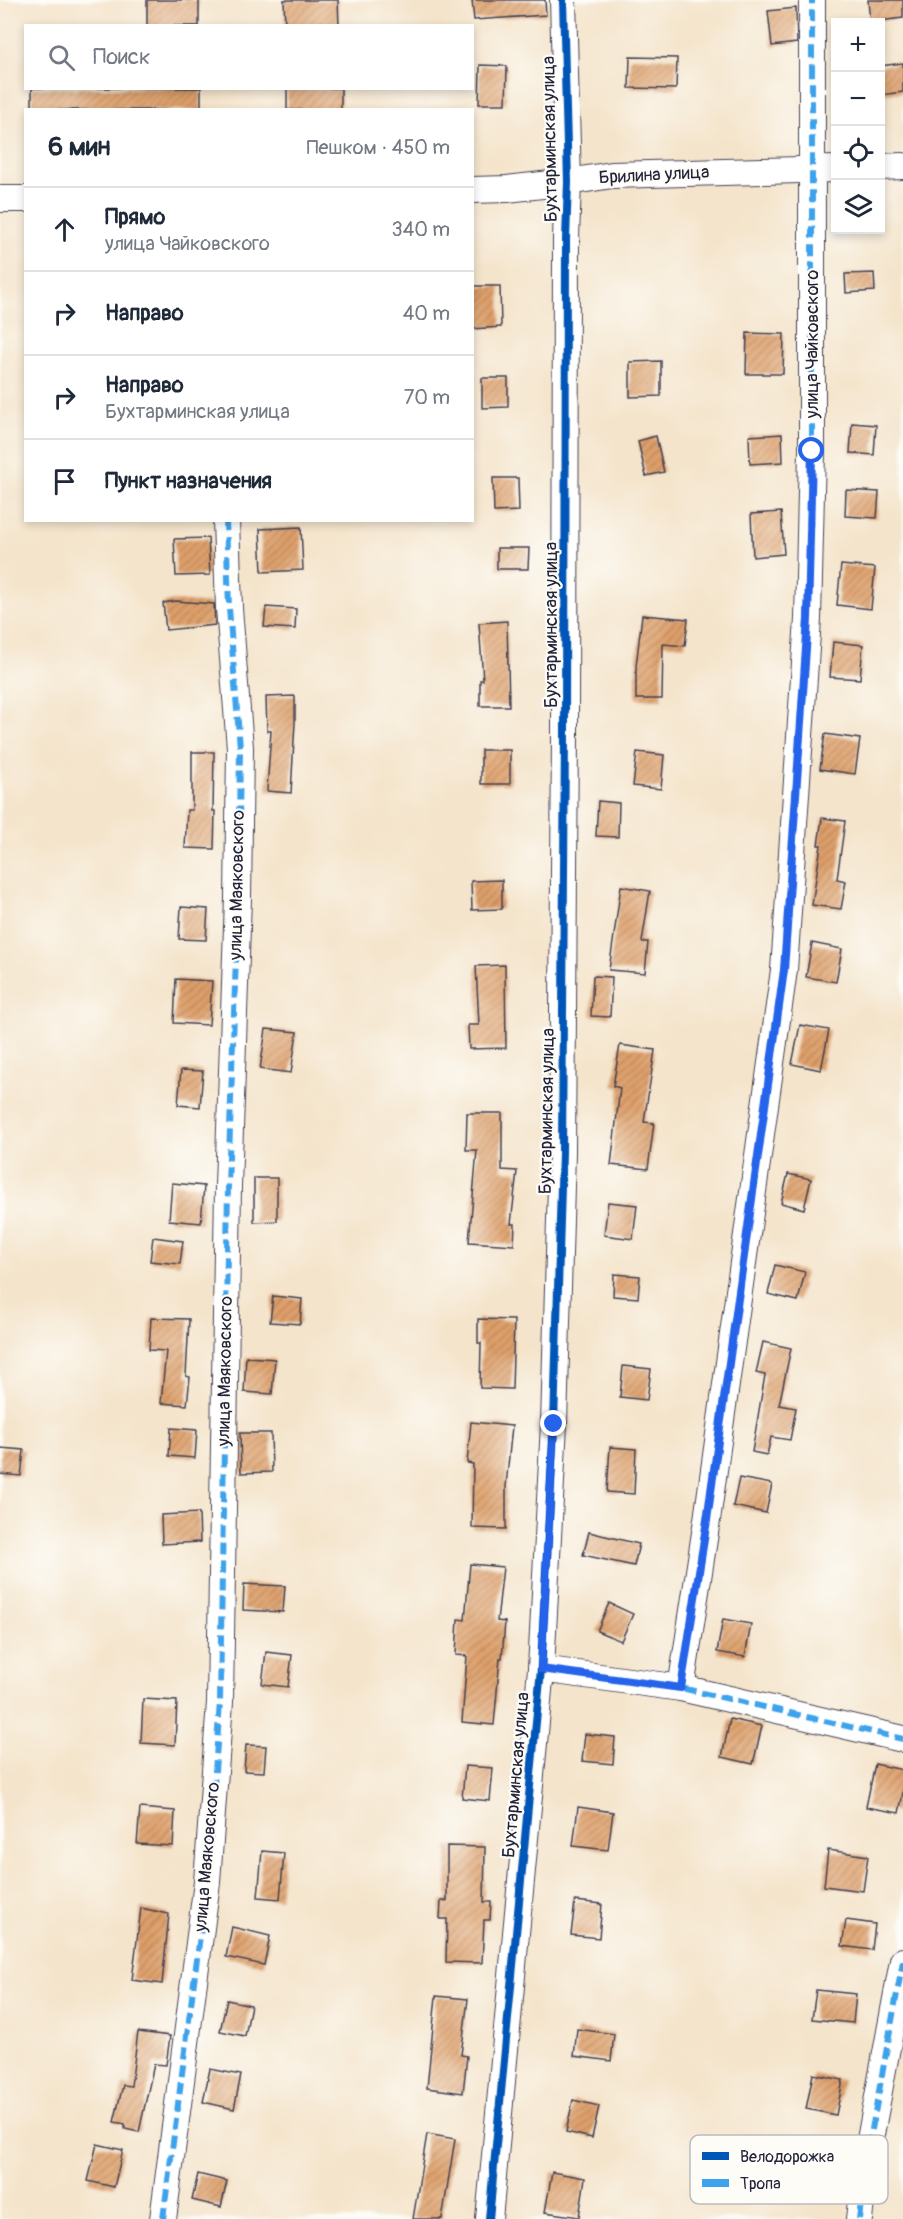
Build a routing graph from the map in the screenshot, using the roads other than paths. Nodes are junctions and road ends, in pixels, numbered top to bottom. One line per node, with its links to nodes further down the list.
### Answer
1 (563, 0): 6 (street, Бухтарминская улица)
2 (812, 0): 5 (street, улица Чайковского)
3 (903, 166): 4 (street)
4 (885, 167)
5 (824, 170): 6 (street, Брилина улица); 12 (street, улица Чайковского)
6 (568, 182): 7 (street, Брилина улица); 11 (street, Бухтарминская улица)
7 (474, 190)
8 (0, 199): 9 (street)
9 (24, 199)
10 (226, 522): 17 (street, улица Маяковского)
11 (541, 1669): 12 (street); 18 (street, Бухтарминская улица)
12 (681, 1688): 13 (street)
13 (903, 1739)
14 (903, 1961): 15 (street)
15 (871, 2135)
16 (861, 2204): 19 (street)
17 (163, 2219)
18 (489, 2219)
19 (859, 2219)

